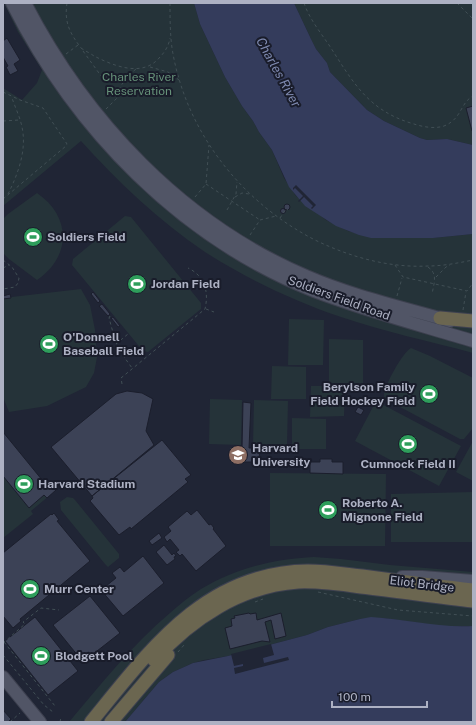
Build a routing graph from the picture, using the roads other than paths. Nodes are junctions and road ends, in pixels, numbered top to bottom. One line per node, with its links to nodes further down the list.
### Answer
1 (12, 3): 6 (main road, Soldiers Field Road)
2 (25, 3): 3 (main road, Soldiers Field Road)
3 (440, 318): 4 (highway); 5 (main road, Soldiers Field Road)
4 (473, 321)
5 (473, 327)
6 (473, 341)
7 (372, 577): 8 (main road); 9 (highway, Eliot Bridge); 12 (highway)
8 (473, 581)
9 (473, 590)
10 (473, 601): 11 (highway)
11 (191, 625): 17 (highway); 18 (highway)
12 (159, 641): 15 (highway); 16 (highway)
13 (3, 677): 14 (main road)
14 (40, 722)
15 (81, 722)
16 (91, 722)
17 (101, 722)
18 (111, 722)

